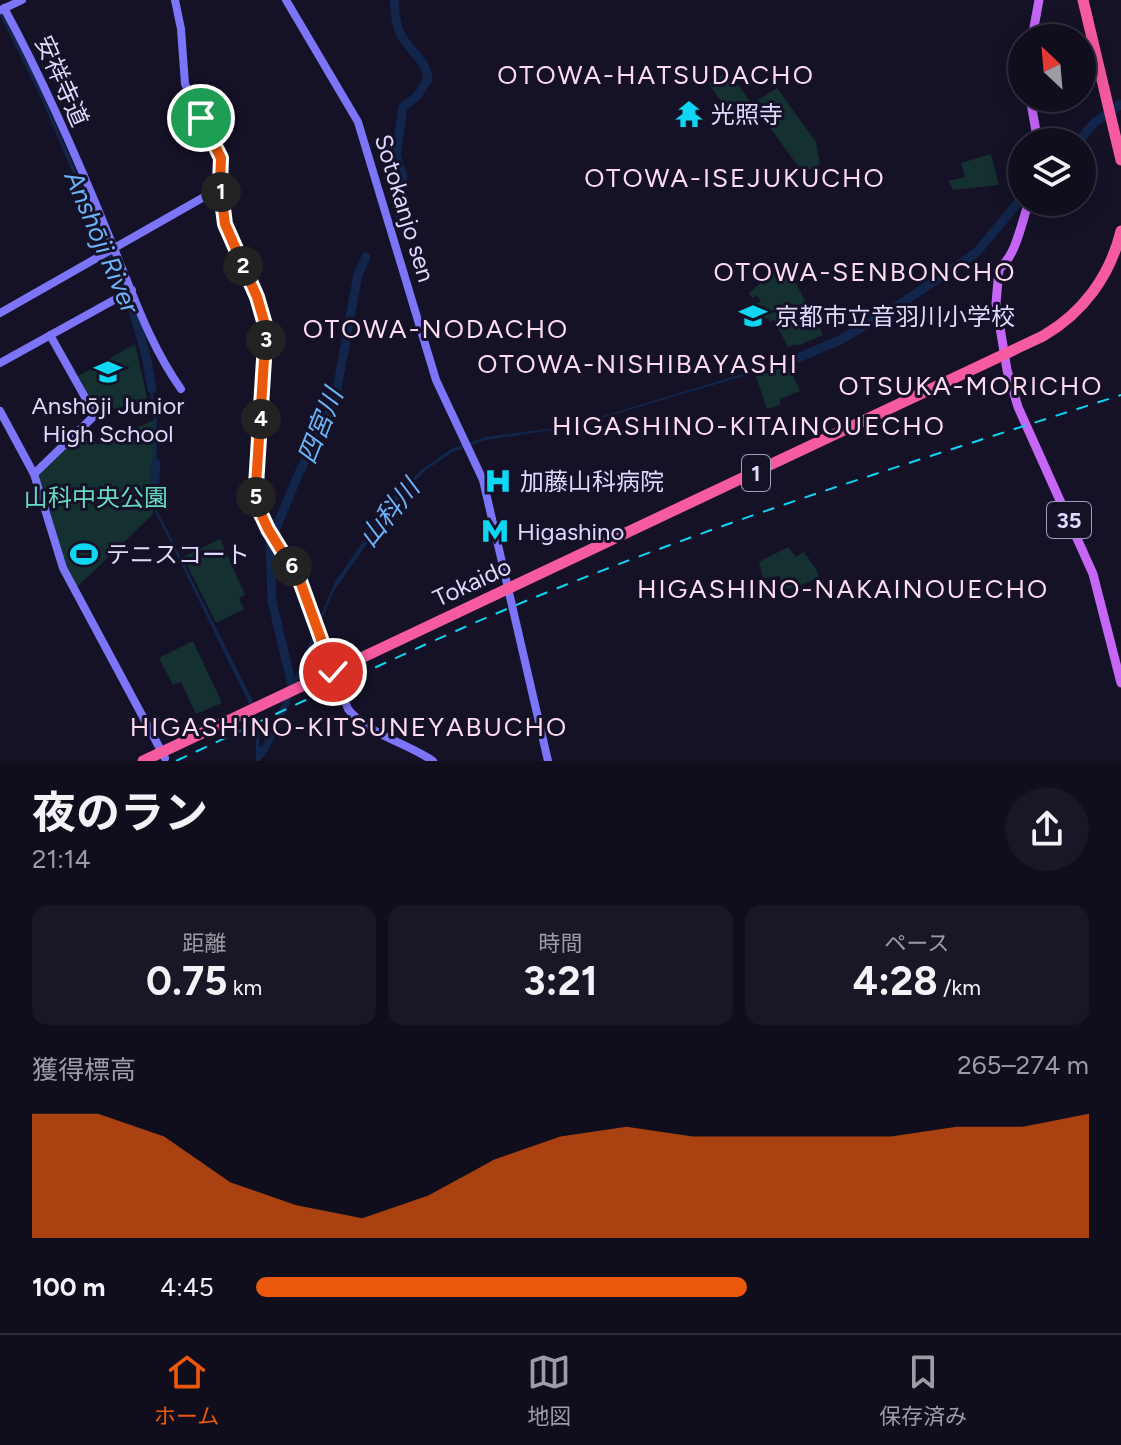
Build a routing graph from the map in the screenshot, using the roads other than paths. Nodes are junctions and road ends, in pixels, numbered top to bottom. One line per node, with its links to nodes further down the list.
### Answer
1 (22, 0): 7 (street)
2 (175, 0): 12 (street)
3 (286, 0): 25 (street, Sotokanjo sen)
4 (1039, 0): 8 (main road)
5 (1083, 0): 9 (highway)
6 (1089, 0): 9 (highway)
7 (2, 9): 15 (street, 安祥寺道)
8 (1035, 24)
9 (1113, 111): 10 (highway); 11 (highway)
10 (1121, 132)
11 (1121, 160)
12 (220, 185): 15 (street); 26 (street)
13 (1024, 216): 20 (main road, 35)
14 (1121, 231): 20 (highway, Tokaido / 1)
15 (111, 251): 17 (street, 安祥寺道); 18 (street)
16 (1121, 253): 20 (highway, Tokaido / 1)
17 (128, 292): 19 (street); 22 (street, 安祥寺道)
18 (0, 313)
19 (50, 335): 21 (street); 24 (street)
20 (1005, 358): 25 (highway, Tokaido / 1); 27 (main road, 35)
21 (0, 363)
22 (181, 389)
23 (0, 411): 24 (street)
24 (34, 474): 28 (street)
25 (508, 594): 26 (highway, Tokaido / 1); 31 (street, Sotokanjo sen)
26 (334, 675): 28 (highway, Tokaido / 1); 30 (street)
27 (1121, 683)
28 (162, 757): 29 (highway, Tokaido / 1)
29 (143, 761)
30 (433, 761)
31 (548, 761)

